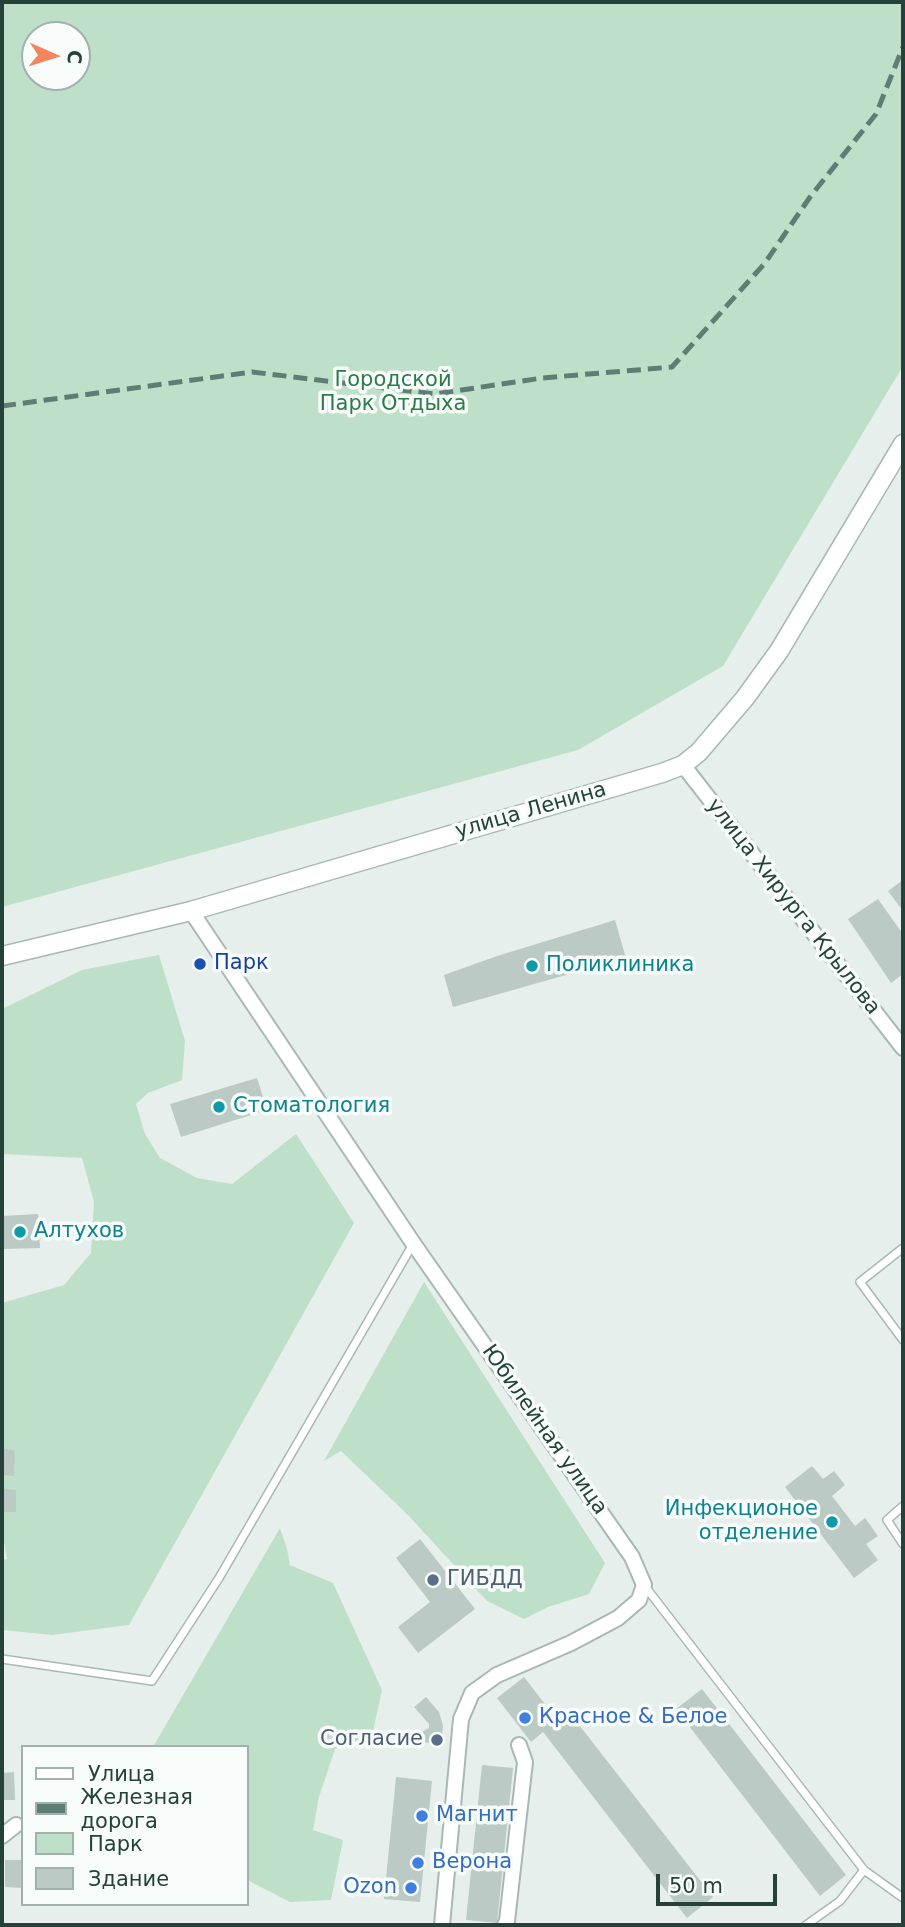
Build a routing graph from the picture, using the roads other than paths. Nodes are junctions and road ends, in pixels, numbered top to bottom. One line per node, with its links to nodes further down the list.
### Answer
1 (903, 444): 2 (street, улица Ленина)
2 (683, 765): 3 (street, улица Ленина); 5 (street, улица Хирурга Крылова)
3 (191, 911): 4 (street, улица Ленина); 6 (street, Юбилейная улица)
4 (2, 956)
5 (903, 1048)
6 (413, 1242): 11 (street, Юбилейная улица); 12 (lane)
7 (903, 1248): 8 (lane)
8 (903, 1340)
9 (903, 1506): 10 (lane)
10 (903, 1544)
11 (644, 1585): 16 (lane); 18 (street)
12 (2, 1659)
13 (519, 1745): 19 (street)
14 (16, 1825): 15 (street)
15 (2, 1836)
16 (864, 1870): 17 (lane); 20 (lane)
17 (903, 1898)
18 (442, 1925)
19 (505, 1925)
20 (806, 1925)

